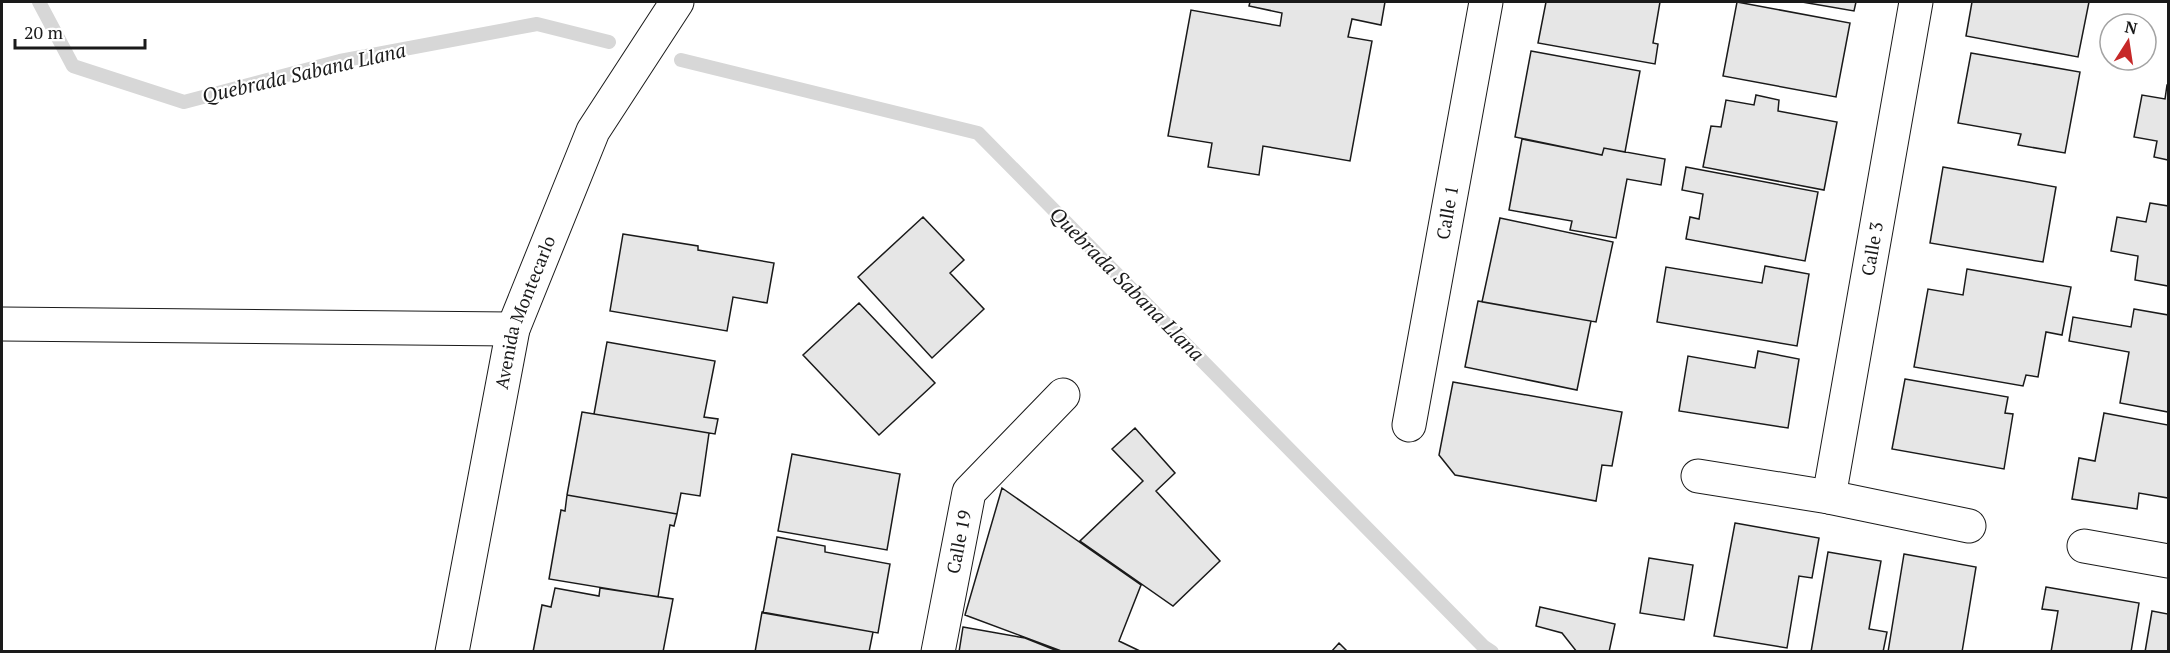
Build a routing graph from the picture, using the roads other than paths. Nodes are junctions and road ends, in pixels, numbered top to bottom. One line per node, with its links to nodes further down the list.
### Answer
1 (677, 2): 5 (street, Avenida Montecarlo)
2 (1486, 2): 7 (street, Calle 1)
3 (1916, 2): 9 (street, Calle 3)
4 (2, 324): 5 (street)
5 (513, 329): 13 (street, Avenida Montecarlo)
6 (1063, 395): 14 (street, Calle 19)
7 (1409, 425)
8 (1698, 476): 9 (street)
9 (1829, 497): 10 (street)
10 (1969, 526)
11 (2085, 546): 12 (street)
12 (2169, 561)
13 (452, 651)
14 (938, 651)

